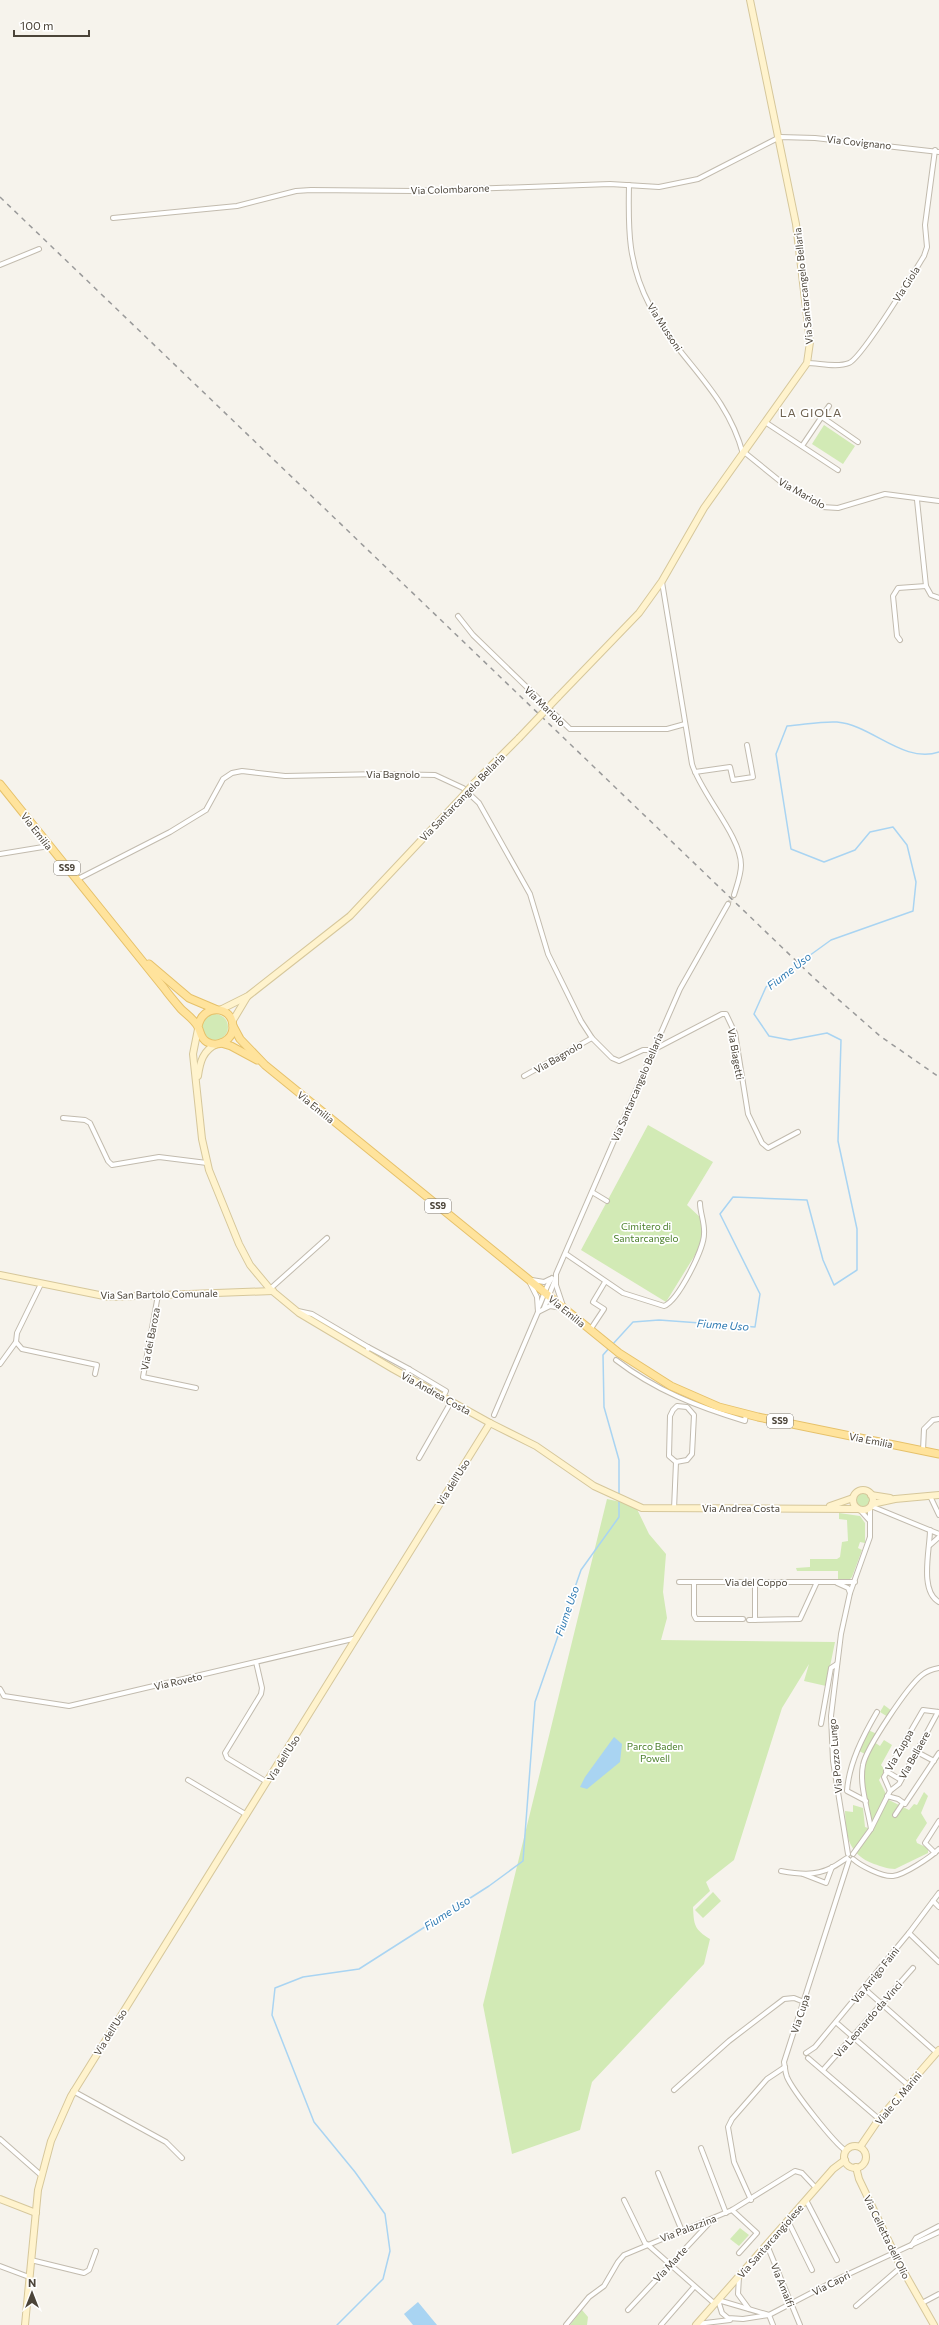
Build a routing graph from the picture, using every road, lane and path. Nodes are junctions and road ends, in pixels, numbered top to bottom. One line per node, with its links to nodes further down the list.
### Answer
1 (750, 0): 2 (street, Via Santarcangelo Bellaria)
2 (780, 137): 3 (street, Via Covignano); 4 (street, Via Colombarone); 8 (street, Via Santarcangelo Bellaria)
3 (937, 151): 8 (street, Via Giola)
4 (629, 185): 5 (street, Via Colombarone); 14 (street, Via Mussoni)
5 (113, 218)
6 (39, 249): 7 (street)
7 (0, 265)
8 (807, 363): 11 (street, Via Santarcangelo Bellaria)
9 (829, 406): 10 (street)
10 (822, 417): 12 (street); 13 (street)
11 (765, 422): 13 (street); 14 (street, Via Santarcangelo Bellaria)
12 (858, 442)
13 (802, 446): 15 (street)
14 (744, 453): 16 (street, Via Mariolo); 18 (street, Via Santarcangelo Bellaria)
15 (838, 470)
16 (917, 500): 17 (street, Via Mariolo); 19 (street)
17 (939, 501)
18 (662, 581): 23 (street); 33 (street, Via Santarcangelo Bellaria, bridge)
19 (926, 586): 20 (street); 22 (street)
20 (939, 598)
21 (458, 616): 23 (street, Via Mariolo)
22 (900, 640)
23 (685, 724): 25 (street)
24 (747, 745): 25 (street)
25 (695, 772): 30 (street)
26 (0, 784): 27 (main road, Via Emilia / SS9)
27 (49, 846): 28 (street); 29 (main road, Via Emilia / SS9)
28 (0, 854)
29 (76, 880): 32 (main road, Via Emilia / SS9); 37 (street, Via Bagnolo)
30 (734, 895)
31 (728, 904): 39 (street, Via Santarcangelo Bellaria)
32 (135, 952): 34 (main road, Via Emilia / SS9); 36 (main road, Via Emilia / SS9)
33 (248, 996): 34 (street, Via Santarcangelo Bellaria); 35 (street, Via Santarcangelo Bellaria)
34 (218, 1010): 35 (main road, Via Emilia); 36 (main road)
35 (233, 1024): 38 (main road); 40 (main road, Via Emilia / SS9)
36 (198, 1028): 38 (main road, Via Emilia); 42 (street, Via Andrea Costa)
37 (592, 1038): 39 (street, Via Bagnolo); 41 (street, Via Bagnolo)
38 (219, 1044): 40 (main road, Via Emilia / SS9); 42 (street, Via Andrea Costa)
39 (653, 1050): 44 (street, Via Biagetti); 46 (street, Via Santarcangelo Bellaria)
40 (265, 1066): 53 (main road, Via Emilia / SS9)
41 (524, 1076)
42 (197, 1082): 45 (street, Via Andrea Costa)
43 (63, 1118): 45 (street)
44 (798, 1132)
45 (207, 1163): 56 (street, Via Andrea Costa)
46 (592, 1192): 47 (street); 50 (street, Via Santarcangelo Bellaria)
47 (607, 1200)
48 (700, 1203): 54 (street)
49 (328, 1238): 56 (street)
50 (566, 1254): 52 (street, Via Santarcangelo Bellaria); 54 (street)
51 (0, 1275): 55 (street, Via San Bartolo Comunale)
52 (555, 1277): 53 (street); 58 (street, Via Santarcangelo Bellaria); 60 (street)
53 (527, 1278): 58 (main road, Via Emilia / SS9); 61 (street)
54 (605, 1282): 62 (street)
55 (41, 1284): 57 (street, Via San Bartolo Comunale); 63 (street)
56 (271, 1290): 57 (street, Via San Bartolo Comunale); 64 (street, Via Andrea Costa)
57 (158, 1295): 70 (street, Via dei Baroza)
58 (548, 1295): 59 (street, Via Santarcangelo Bellaria); 60 (main road, Via Emilia / SS9); 61 (street, Via Santarcangelo Bellaria)
59 (544, 1308): 60 (street); 61 (street)
60 (565, 1310): 62 (main road, Via Emilia / SS9)
61 (538, 1311): 74 (street, Via Santarcangelo Bellaria)
62 (592, 1332): 73 (main road, Via Emilia / SS9)
63 (16, 1342): 66 (street); 68 (street)
64 (367, 1350): 67 (street); 69 (street, Via Andrea Costa)
65 (616, 1360): 73 (street)
66 (0, 1364)
67 (409, 1370): 69 (street); 71 (street)
68 (95, 1374)
69 (405, 1376): 71 (street, Via Andrea Costa)
70 (196, 1388)
71 (443, 1397): 72 (street, Via Andrea Costa)
72 (451, 1402): 76 (street, Via Andrea Costa); 79 (street)
73 (746, 1414): 77 (main road, Via Emilia / SS9)
74 (494, 1415)
75 (939, 1419): 77 (street)
76 (490, 1423): 88 (street, Via Andrea Costa); 107 (street, Via dell'Uso)
77 (923, 1450): 78 (main road, Via Emilia / SS9)
78 (939, 1454)
79 (419, 1458)
80 (676, 1462): 80 (street); 88 (street)
81 (871, 1495): 84 (street); 85 (street); 86 (street)
82 (939, 1495): 83 (street)
83 (930, 1496): 85 (street); 90 (street)
84 (853, 1498): 87 (street, Via Andrea Costa); 89 (street)
85 (895, 1498): 86 (street)
86 (871, 1506): 89 (street); 91 (street, Via Pozzo Lungo); 92 (street)
87 (826, 1508): 88 (street, Via Andrea Costa); 89 (street, Via Andrea Costa)
88 (674, 1509)
89 (859, 1509): 91 (street)
90 (939, 1515)
91 (869, 1521): 100 (street, Via Pozzo Lungo)
92 (930, 1530): 93 (street); 95 (street)
93 (939, 1534)
94 (939, 1537): 95 (street)
95 (930, 1545): 103 (street)
96 (680, 1582): 97 (street, Via del Coppo)
97 (694, 1582): 101 (street, Via del Coppo); 104 (street)
98 (816, 1582): 99 (street, Via del Coppo); 101 (street, Via del Coppo); 106 (street)
99 (832, 1582): 100 (street, Via del Coppo); 102 (street, Via del Coppo)
100 (855, 1582): 102 (street, Via Pozzo Lungo)
101 (755, 1583): 106 (street)
102 (850, 1593): 109 (street, Via Pozzo Lungo)
103 (938, 1602)
104 (743, 1619)
105 (749, 1620): 106 (street)
106 (754, 1620)
107 (358, 1638): 108 (street, Via Roveto); 122 (street, Via dell'Uso)
108 (256, 1662): 112 (street, Via Roveto); 122 (street)
109 (838, 1664): 115 (street, Via Pozzo Lungo); 133 (street, Via Pozzo Lungo)
110 (939, 1668): 125 (street)
111 (0, 1690): 112 (street, Via Roveto)
112 (2, 1697)
113 (877, 1712): 125 (street)
114 (939, 1712): 116 (street, Via Bellaere); 119 (street, Via Zuppa)
115 (821, 1724)
116 (917, 1752): 118 (street); 121 (street, Via Bellaere)
117 (939, 1753): 118 (street)
118 (934, 1761): 126 (street)
119 (886, 1771): 121 (street); 123 (street, Via Zuppa)
120 (188, 1780): 128 (street)
121 (901, 1780): 123 (street, Via Bellaere)
122 (268, 1782): 128 (street, Via dell'Uso)
123 (890, 1791): 124 (street, Via Bellaere)
124 (887, 1796): 126 (street); 130 (street, Via Bellaere)
125 (866, 1801): 130 (street)
126 (904, 1804): 127 (street)
127 (895, 1815)
128 (247, 1816): 153 (street, Via dell'Uso)
129 (939, 1821): 132 (street)
130 (871, 1829): 133 (street, Via Bellaere)
131 (939, 1849): 132 (street)
132 (935, 1853): 133 (street)
133 (850, 1856): 134 (street); 144 (street, Via Cupa)
134 (832, 1867): 136 (street); 136 (street)
135 (781, 1872): 136 (street)
136 (803, 1874)
137 (939, 1893): 138 (street, Via Arrigo Faini)
138 (933, 1902): 139 (street); 140 (street, Via Arrigo Faini)
139 (939, 1907)
140 (909, 1933): 141 (street); 150 (street, Via Arrigo Faini)
141 (939, 1962)
142 (913, 1968): 145 (street, Via Leonardo da Vinci)
143 (867, 1991): 145 (street)
144 (804, 2002): 149 (street, Via Cupa); 152 (street)
145 (882, 2005): 147 (street, Via Leonardo da Vinci); 148 (street)
146 (838, 2024): 147 (street)
147 (853, 2037): 150 (street, Via Leonardo da Vinci); 151 (street)
148 (938, 2051): 151 (street, Viale G. Marini)
149 (785, 2067): 158 (street); 167 (street)
150 (823, 2070): 154 (street)
151 (908, 2085): 154 (street, Viale G. Marini)
152 (674, 2090)
153 (73, 2092): 159 (street); 163 (street, Via dell'Uso)
154 (879, 2119): 156 (street, Viale G. Marini)
155 (0, 2139): 163 (street)
156 (860, 2147): 158 (street); 161 (street)
157 (701, 2148): 171 (street)
158 (846, 2151): 160 (street)
159 (182, 2158)
160 (845, 2160): 161 (street); 164 (street, Via Santarcangiolese)
161 (856, 2167): 182 (street, Via Celletta dell'Olio)
162 (658, 2173): 175 (street)
163 (42, 2176): 170 (street, Via dell'Uso)
164 (816, 2188): 167 (street, Via Palazzina); 168 (street, Via Santarcangiolese)
165 (0, 2200): 170 (street)
166 (624, 2200): 177 (street)
167 (751, 2200): 169 (street, Via Palazzina)
168 (806, 2200): 173 (street, Via Santarcangiolese); 184 (street)
169 (732, 2210): 171 (street, Via Palazzina); 181 (street)
170 (36, 2213): 183 (street, Via dell'Uso)
171 (726, 2213): 172 (street, Via Palazzina)
172 (713, 2219): 175 (street, Via Palazzina); 185 (street, Via Marte)
173 (788, 2221): 178 (street, Via Santarcangiolese); 188 (street)
174 (939, 2226): 179 (street)
175 (682, 2231): 177 (street, Via Palazzina)
176 (939, 2232): 179 (street, Via Capri)
177 (647, 2245): 185 (street); 203 (street, Via Palazzina)
178 (767, 2245): 189 (street, Via Santarcangiolese); 195 (street, Via Amalfi)
179 (911, 2246): 182 (street, Via Capri)
180 (96, 2251): 183 (street)
181 (739, 2253)
182 (894, 2253): 187 (street, Via Celletta dell'Olio); 195 (street, Via Capri)
183 (31, 2260): 190 (street, Via dell'Uso)
184 (837, 2260)
185 (669, 2264): 191 (street); 197 (street, Via Marte)
186 (0, 2266): 190 (street)
187 (900, 2268): 194 (street, Via Celletta dell'Olio); 196 (street)
188 (812, 2270)
189 (739, 2276): 193 (street, Via Santarcangiolese); 198 (street)
190 (29, 2277): 202 (street, Via dell'Uso)
191 (694, 2287): 193 (street); 204 (street)
192 (939, 2294): 194 (street)
193 (716, 2302): 198 (street); 200 (street); 201 (street, Via Santarcangiolese)
194 (922, 2303): 207 (street, Via Celletta dell'Olio)
195 (791, 2304): 199 (street, Via Capri); 206 (street, Via Amalfi)
196 (856, 2306)
197 (628, 2310)
198 (752, 2311): 199 (street)
199 (770, 2314): 200 (street, Via Capri); 205 (street)
200 (736, 2319): 201 (street, Via Capri)
201 (697, 2324)
202 (25, 2325)
203 (566, 2325)
204 (661, 2325)
205 (773, 2325)
206 (800, 2325)
207 (934, 2325)

